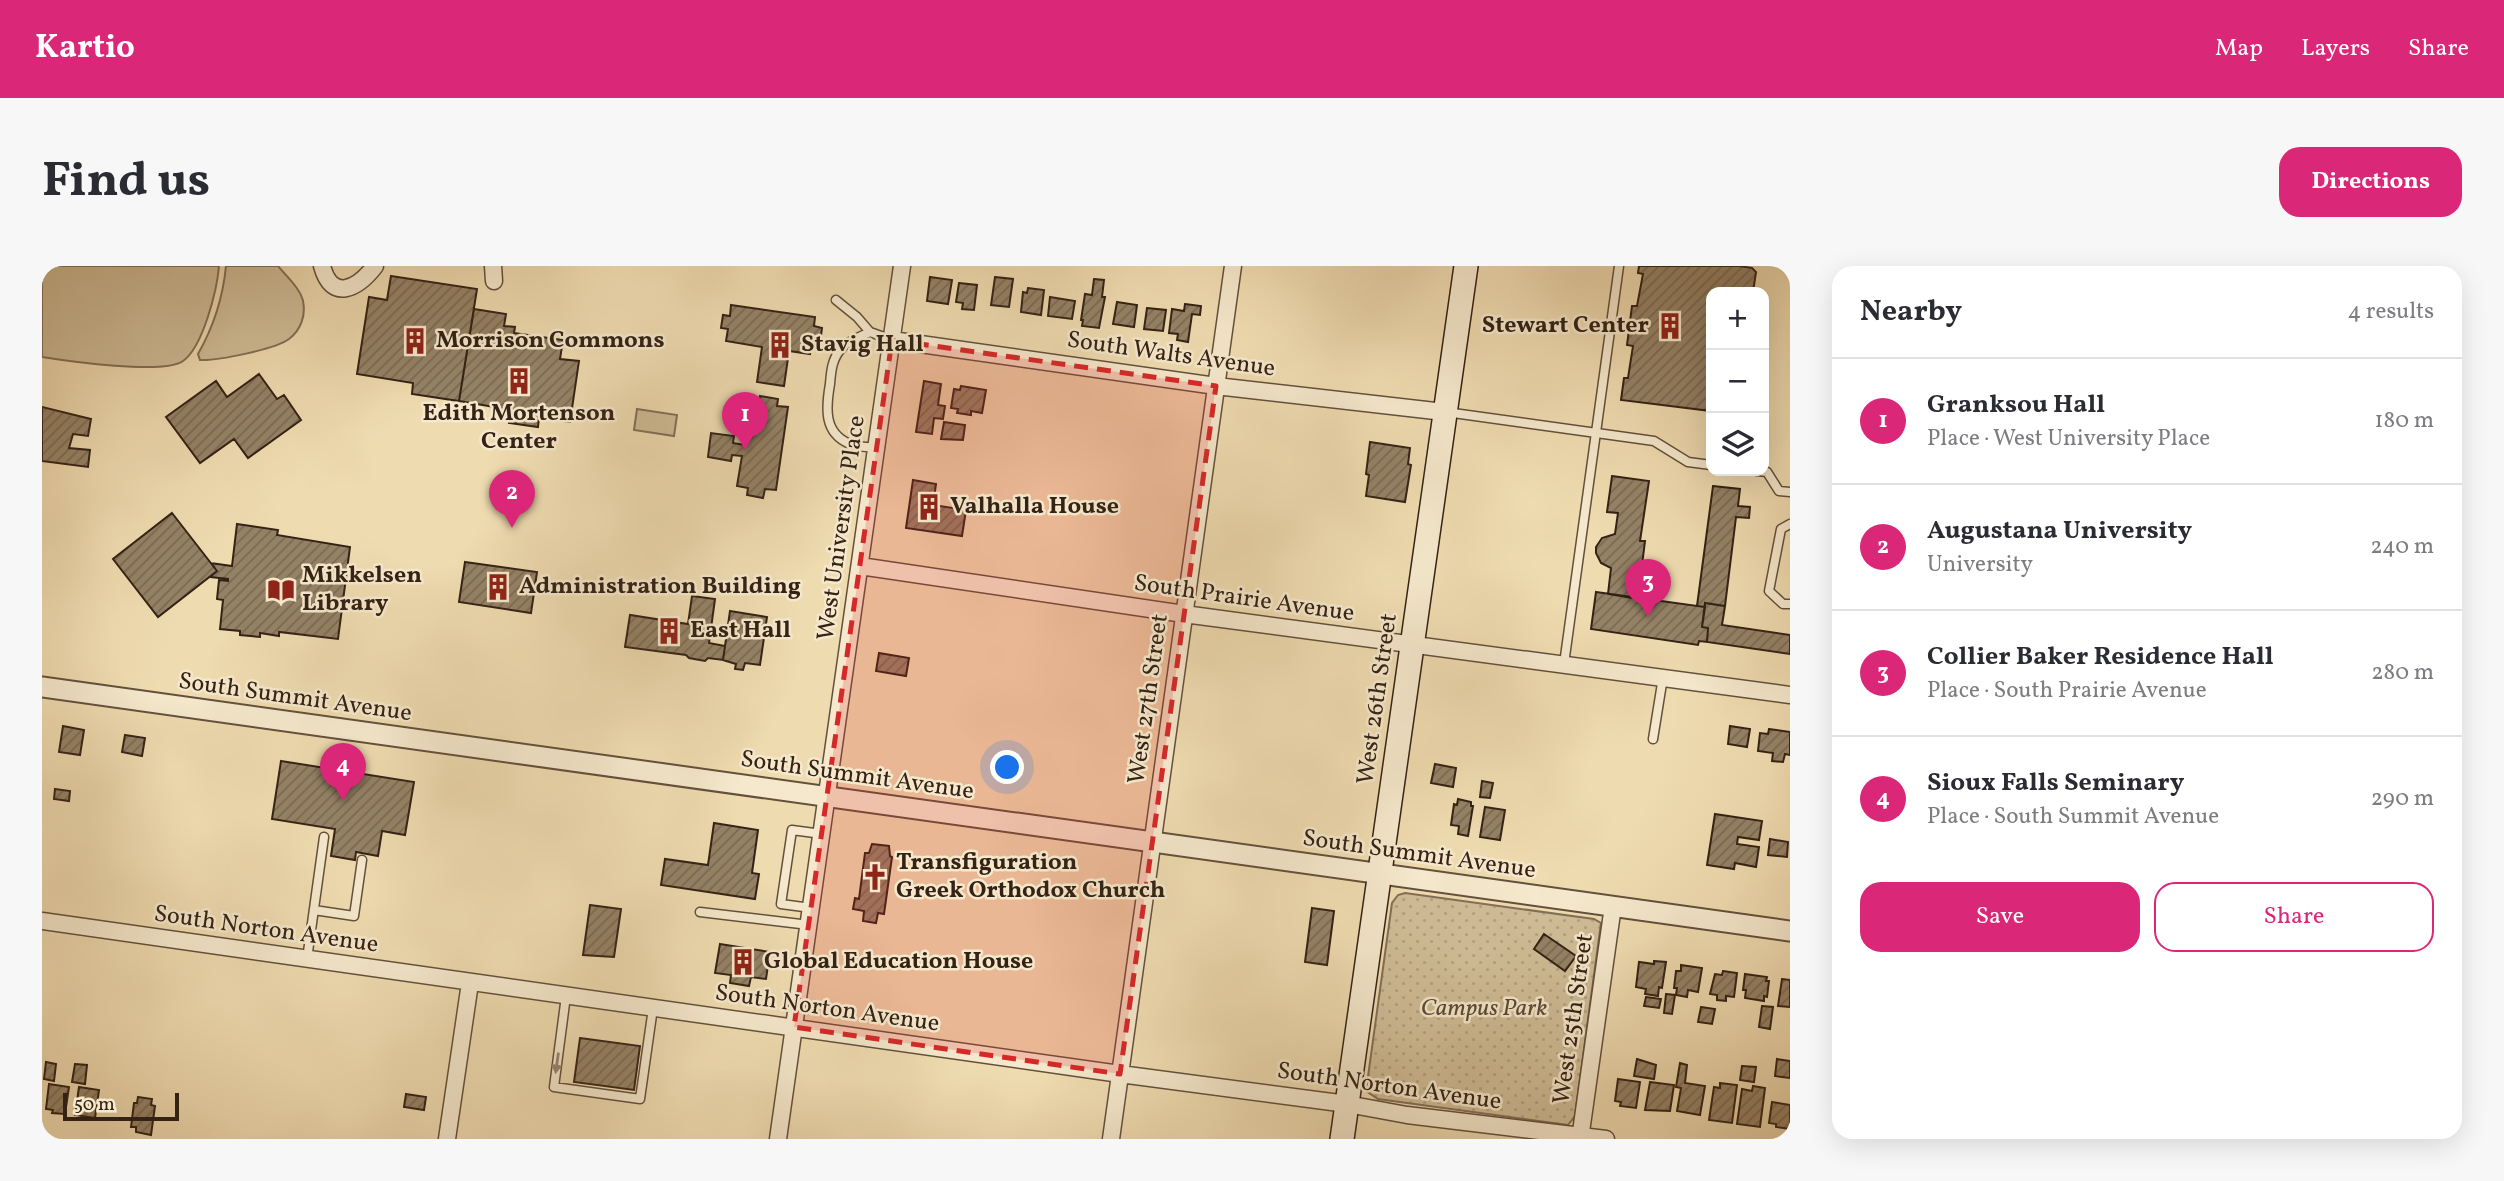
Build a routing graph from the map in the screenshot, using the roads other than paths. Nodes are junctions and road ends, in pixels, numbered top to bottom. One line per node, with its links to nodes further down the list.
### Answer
1 (322, 266): 2 (street)
2 (375, 266)
3 (902, 266): 9 (street, West University Place)
4 (1233, 266): 10 (street, West 27th Street)
5 (1466, 266): 11 (main road, West 26th Street)
6 (1619, 266): 12 (lane)
7 (836, 300): 8 (lane)
8 (870, 332): 9 (lane); 13 (lane)
9 (892, 340): 10 (street, South Walts Avenue); 13 (street, West University Place)
10 (1216, 386): 11 (street, South Walts Avenue); 20 (street, West 27th Street)
11 (1444, 412): 12 (lane); 21 (main road, West 26th Street)
12 (1594, 433): 14 (lane); 22 (lane)
13 (877, 448): 18 (street, West University Place)
14 (1706, 464)
15 (1769, 475): 16 (lane)
16 (1790, 492)
17 (1790, 524): 19 (lane)
18 (860, 566): 20 (street, South Prairie Avenue); 27 (street, West University Place)
19 (1790, 604)
20 (1184, 614): 21 (street, South Prairie Avenue); 30 (street, West 27th Street)
21 (1412, 645): 22 (street, South Prairie Avenue); 32 (main road, West 26th Street)
22 (1564, 664): 23 (street, South Prairie Avenue)
23 (1663, 677): 25 (street, South Prairie Avenue); 26 (lane)
24 (42, 687): 27 (street, South Summit Avenue)
25 (1790, 695)
26 (1653, 739)
27 (827, 797): 28 (street, West University Place); 30 (street, South Summit Avenue)
28 (822, 834): 34 (street, West University Place); 34 (lane)
29 (324, 837): 35 (lane)
30 (1153, 842): 32 (street, South Summit Avenue); 45 (street, West 27th Street)
31 (362, 860): 35 (lane)
32 (1381, 874): 33 (street, South Summit Avenue); 46 (main road, West 26th Street)
33 (1613, 906): 39 (street, South Summit Avenue); 47 (street, West 25th Street)
34 (811, 908): 38 (street, West University Place)
35 (314, 910): 40 (lane)
36 (700, 912): 38 (lane)
37 (42, 921): 40 (street, South Norton Avenue)
38 (809, 925): 44 (street, West University Place)
39 (1790, 931)
40 (307, 959): 41 (street, South Norton Avenue)
41 (470, 983): 42 (street, South Norton Avenue); 48 (street)
42 (566, 996): 43 (street, South Norton Avenue); 43 (lane, one-way to 43)
43 (653, 1008): 44 (street, South Norton Avenue)
44 (794, 1027): 45 (street, South Norton Avenue); 49 (street, West University Place)
45 (1120, 1074): 46 (street, South Norton Avenue); 50 (street, West 27th Street)
46 (1347, 1104): 47 (street, South Norton Avenue); 51 (main road, West 26th Street)
47 (1581, 1137): 52 (street, South Norton Avenue)
48 (447, 1139)
49 (778, 1139)
50 (1111, 1139)
51 (1342, 1139)
52 (1606, 1139)

